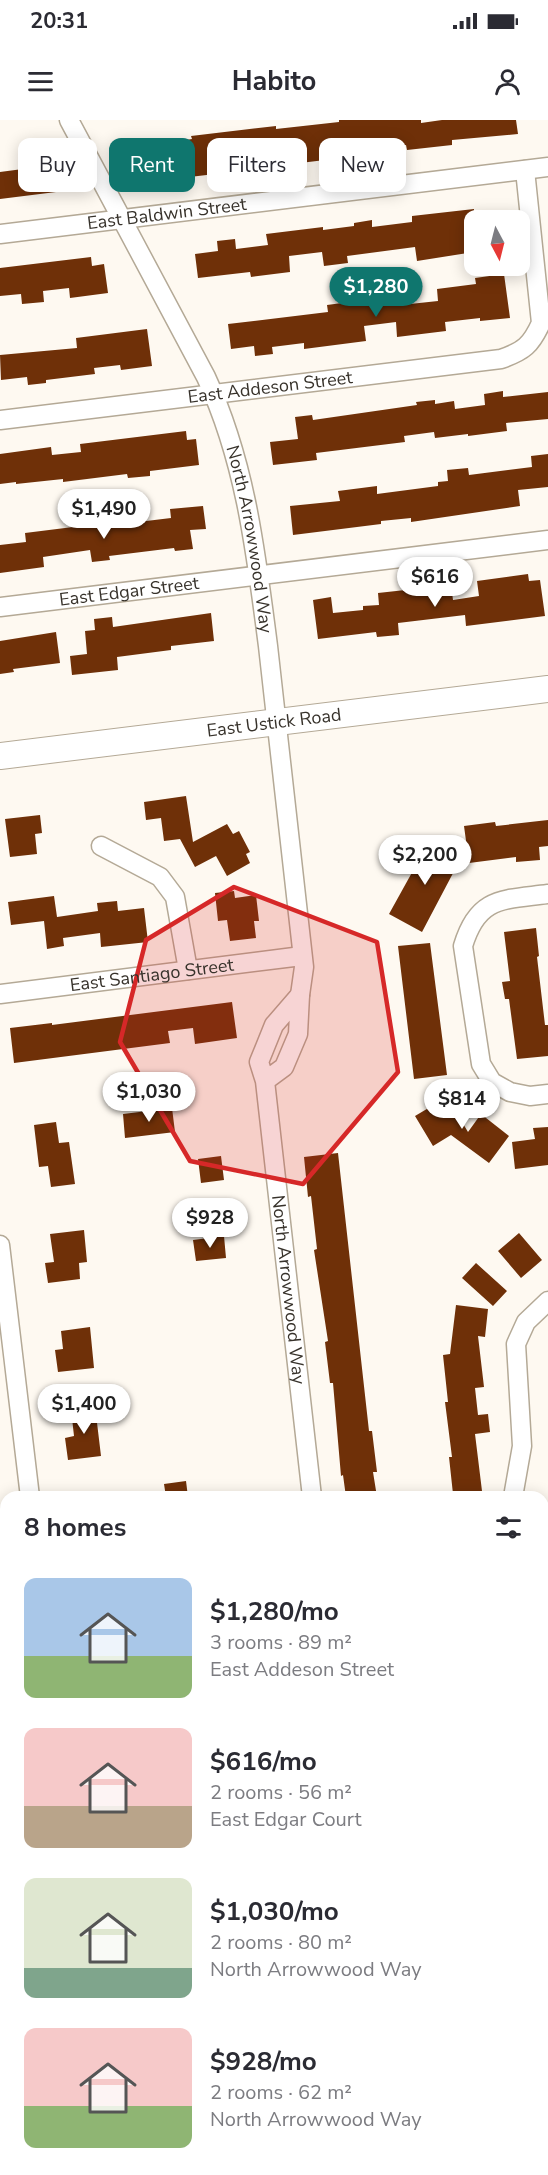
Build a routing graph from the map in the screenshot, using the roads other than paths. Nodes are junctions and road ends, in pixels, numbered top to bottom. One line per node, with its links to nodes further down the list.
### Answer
1 (69, 120): 4 (street, North Arrowwood Way)
2 (548, 167): 3 (street, East Baldwin Street)
3 (525, 170): 4 (street, East Baldwin Street); 6 (street, East Addeson Street)
4 (124, 219): 5 (street, East Baldwin Street); 6 (street, North Arrowwood Way)
5 (0, 234)
6 (214, 394): 7 (street, East Addeson Street); 9 (street, North Arrowwood Way)
7 (0, 420)
8 (548, 540): 9 (street, East Edgar Street)
9 (259, 575): 10 (street, East Edgar Street); 12 (street, North Arrowwood Way)
10 (0, 607)
11 (548, 689): 12 (main road, East Ustick Road)
12 (276, 722): 13 (main road, East Ustick Road); 16 (street, North Arrowwood Way)
13 (0, 756)
14 (101, 846): 17 (street)
15 (548, 894): 21 (street)
16 (303, 956): 17 (street, East Santiago Street); 19 (street, North Arrowwood Way)
17 (188, 970): 18 (street, East Santiago Street)
18 (0, 994)
19 (300, 995): 20 (street, North Arrowwood Way); 20 (street, North Arrowwood Way)
20 (265, 1081): 25 (street, North Arrowwood Way)
21 (548, 1094)
22 (0, 1245): 24 (street)
23 (548, 1301): 26 (street)
24 (29, 1491)
25 (311, 1491)
26 (514, 1491)

